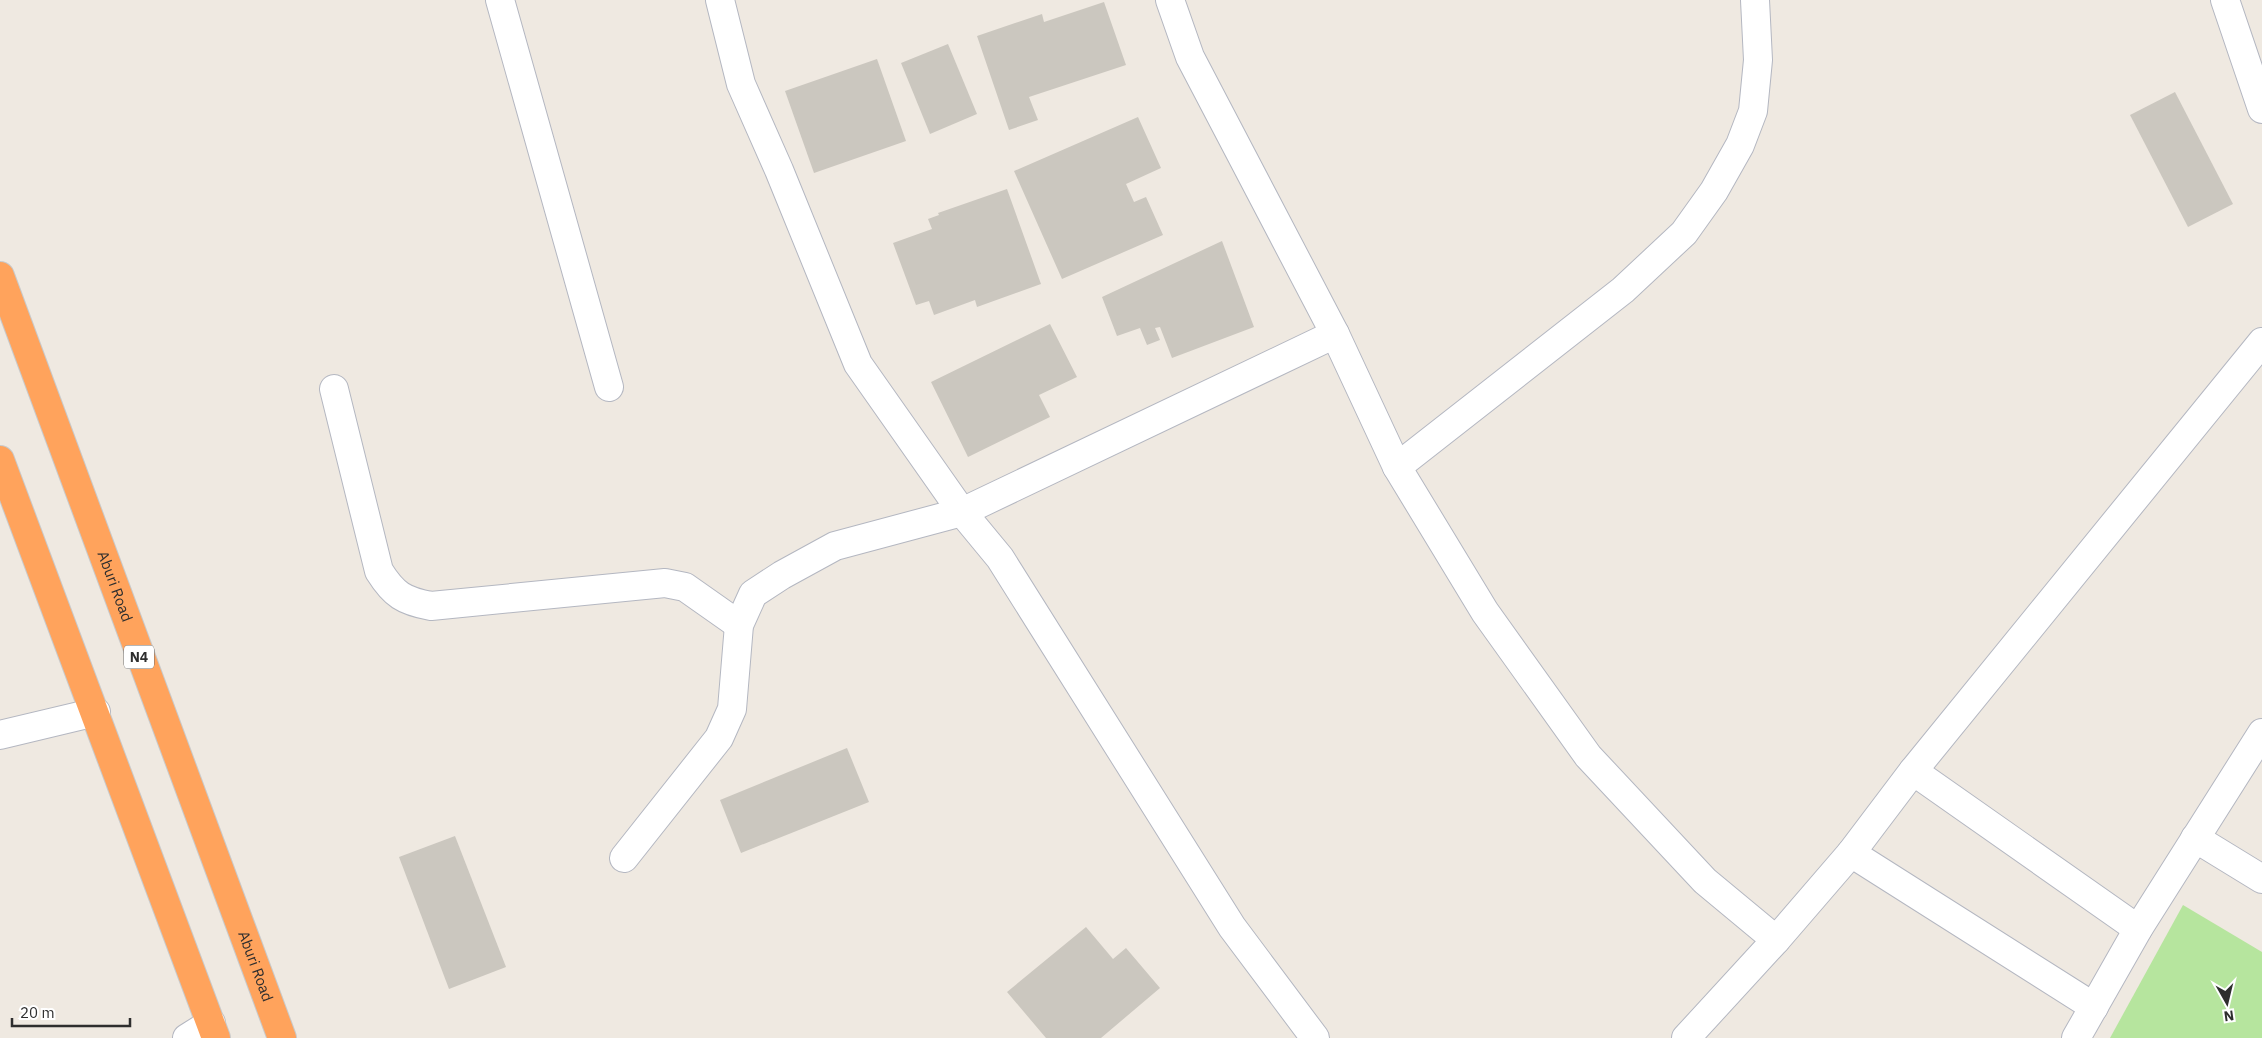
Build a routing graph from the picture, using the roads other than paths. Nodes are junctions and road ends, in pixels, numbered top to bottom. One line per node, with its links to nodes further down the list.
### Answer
1 (500, 0): 10 (street)
2 (720, 0): 14 (street)
3 (1170, 0): 8 (street)
4 (1755, 0): 13 (street)
5 (2225, 0): 6 (street)
6 (2262, 109)
7 (0, 276): 29 (highway, Aburi Road / N4)
8 (1336, 334): 13 (street); 14 (street)
9 (2262, 342): 19 (street)
10 (609, 387)
11 (334, 389): 15 (street)
12 (0, 460): 16 (highway)
13 (1397, 467): 25 (street)
14 (962, 512): 15 (street); 30 (street)
15 (740, 625): 22 (street)
16 (96, 712): 18 (street); 27 (highway)
17 (2262, 733): 20 (street)
18 (0, 735)
19 (1913, 771): 21 (street); 24 (street)
20 (2195, 838): 23 (street); 24 (street)
21 (1851, 853): 25 (street); 26 (street)
22 (624, 858)
23 (2262, 879)
24 (2138, 929): 26 (street)
25 (1776, 940): 31 (street)
26 (2094, 1007): 32 (street)
27 (214, 1031): 28 (street)
28 (187, 1038)
29 (282, 1038)
30 (1315, 1038)
31 (1686, 1038)
32 (2076, 1038)

